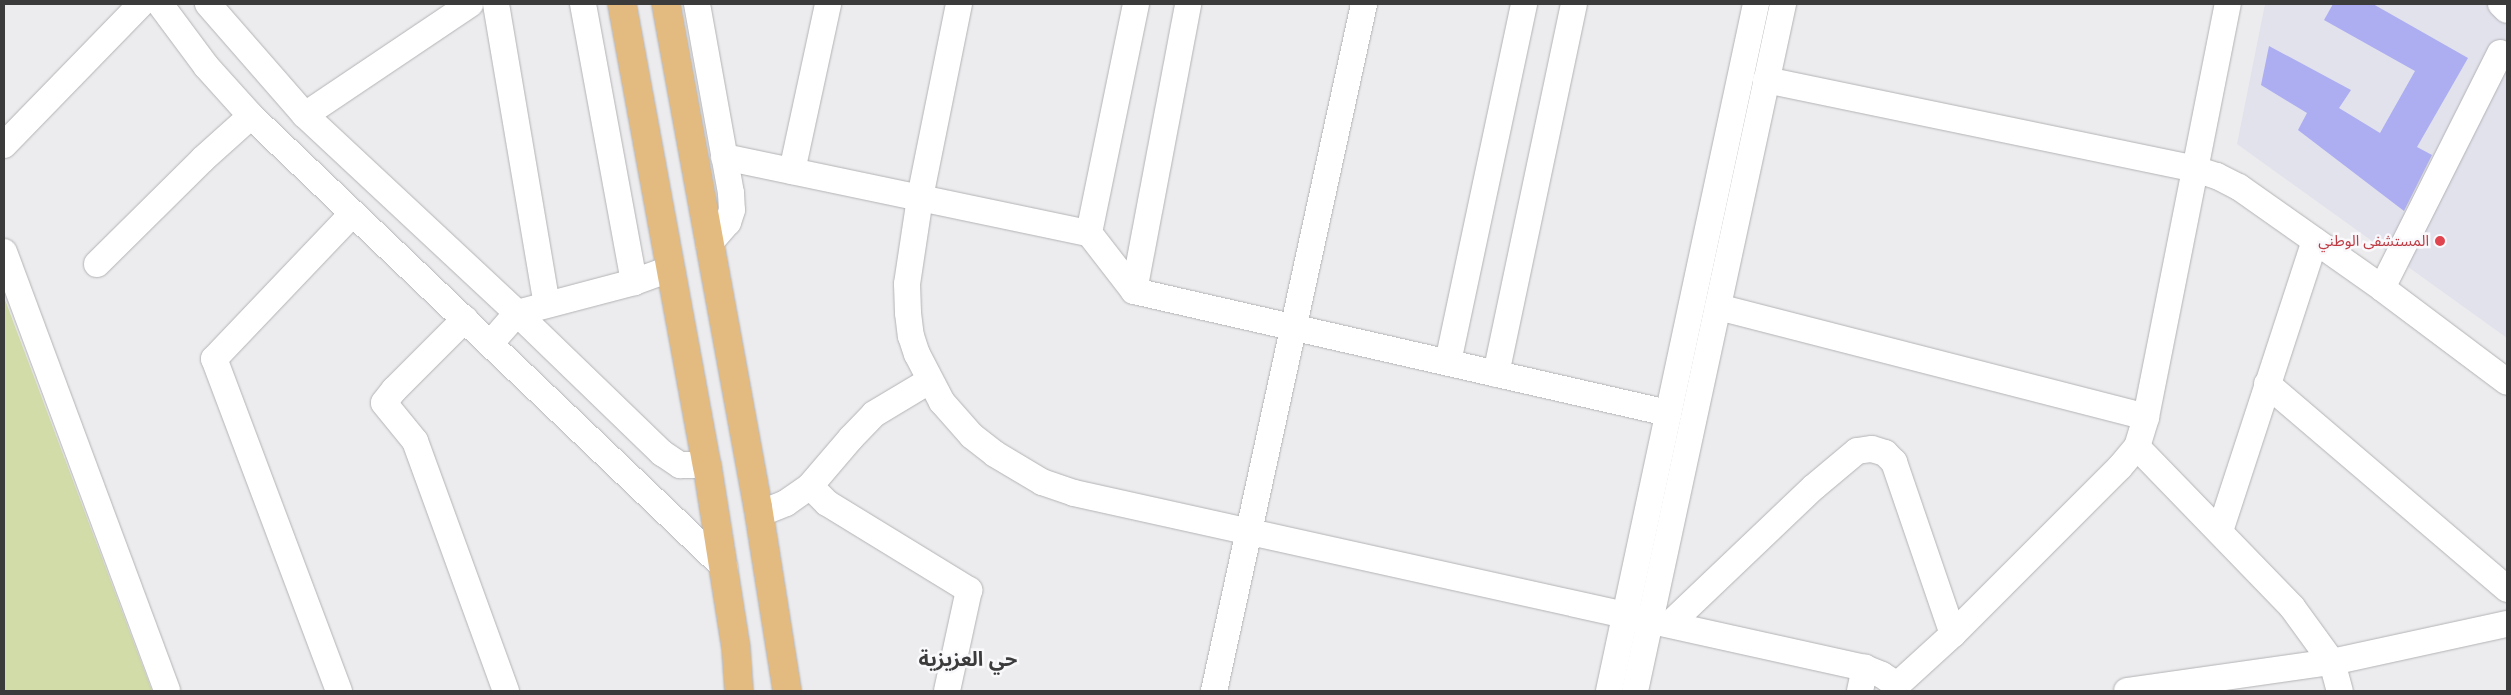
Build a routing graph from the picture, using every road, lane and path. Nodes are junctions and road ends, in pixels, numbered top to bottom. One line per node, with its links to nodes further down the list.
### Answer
1 (141, 4): 26 (street)
2 (160, 4): 25 (street)
3 (208, 4): 24 (street)
4 (470, 4): 24 (street)
5 (496, 4): 41 (street)
6 (583, 4): 38 (street)
7 (622, 4): 37 (main road)
8 (666, 4): 34 (main road)
9 (697, 4): 27 (street)
10 (828, 4): 29 (street)
11 (959, 4): 30 (street)
12 (1136, 4): 32 (street)
13 (1188, 4): 40 (street)
14 (1364, 4): 45 (street)
15 (1524, 4): 47 (street)
16 (1574, 4): 48 (street)
17 (1756, 4): 52 (street)
18 (1783, 4): 23 (street)
19 (2501, 4): 21 (street)
20 (2222, 5): 28 (street)
21 (2507, 10)
22 (2500, 53): 39 (street)
23 (1766, 80): 28 (street); 42 (street)
24 (305, 115): 43 (street)
25 (251, 116): 31 (street); 36 (street)
26 (4, 145)
27 (724, 157): 29 (street); 34 (street)
28 (2195, 169): 33 (street); 53 (street)
29 (792, 171): 30 (street)
30 (920, 198): 32 (street); 49 (street)
31 (352, 214): 44 (street); 69 (street)
32 (1089, 233): 40 (street)
33 (2316, 241): 39 (street); 51 (street)
34 (710, 244): 57 (main road)
35 (4, 252): 68 (street)
36 (96, 264)
37 (670, 268): 38 (street); 55 (main road)
38 (634, 282): 41 (street)
39 (2382, 288): 50 (street)
40 (1134, 291): 45 (street)
41 (547, 304): 43 (street)
42 (1718, 308): 53 (street); 62 (street)
43 (517, 313): 46 (street); 55 (street)
44 (465, 319): 46 (street); 70 (street)
45 (1292, 327): 47 (street); 59 (street)
46 (490, 344): 60 (street)
47 (1448, 362): 48 (street)
48 (1496, 374): 52 (street)
49 (930, 381): 56 (street); 59 (street)
50 (2507, 382)
51 (2267, 384): 58 (street); 61 (street)
52 (1668, 413): 62 (street)
53 (2146, 418): 54 (street)
54 (2137, 447): 58 (street); 64 (street)
55 (707, 465): 60 (main road)
56 (810, 486): 57 (street); 73 (street)
57 (759, 514): 72 (main road)
58 (2220, 531): 65 (street)
59 (1248, 532): 62 (street); 74 (street)
60 (724, 567): 71 (main road)
61 (2507, 589)
62 (1649, 619): 64 (street); 66 (street); 75 (street); 76 (street)
63 (2507, 624): 65 (street)
64 (1953, 634): 67 (street)
65 (2332, 662): 77 (street); 78 (street)
66 (1863, 680): 67 (street)
67 (1896, 689)
68 (167, 691)
69 (339, 691)
70 (506, 691)
71 (740, 691)
72 (787, 691)
73 (946, 691)
74 (1214, 691)
75 (1609, 691)
76 (1635, 691)
77 (2127, 691)
78 (2340, 691)

